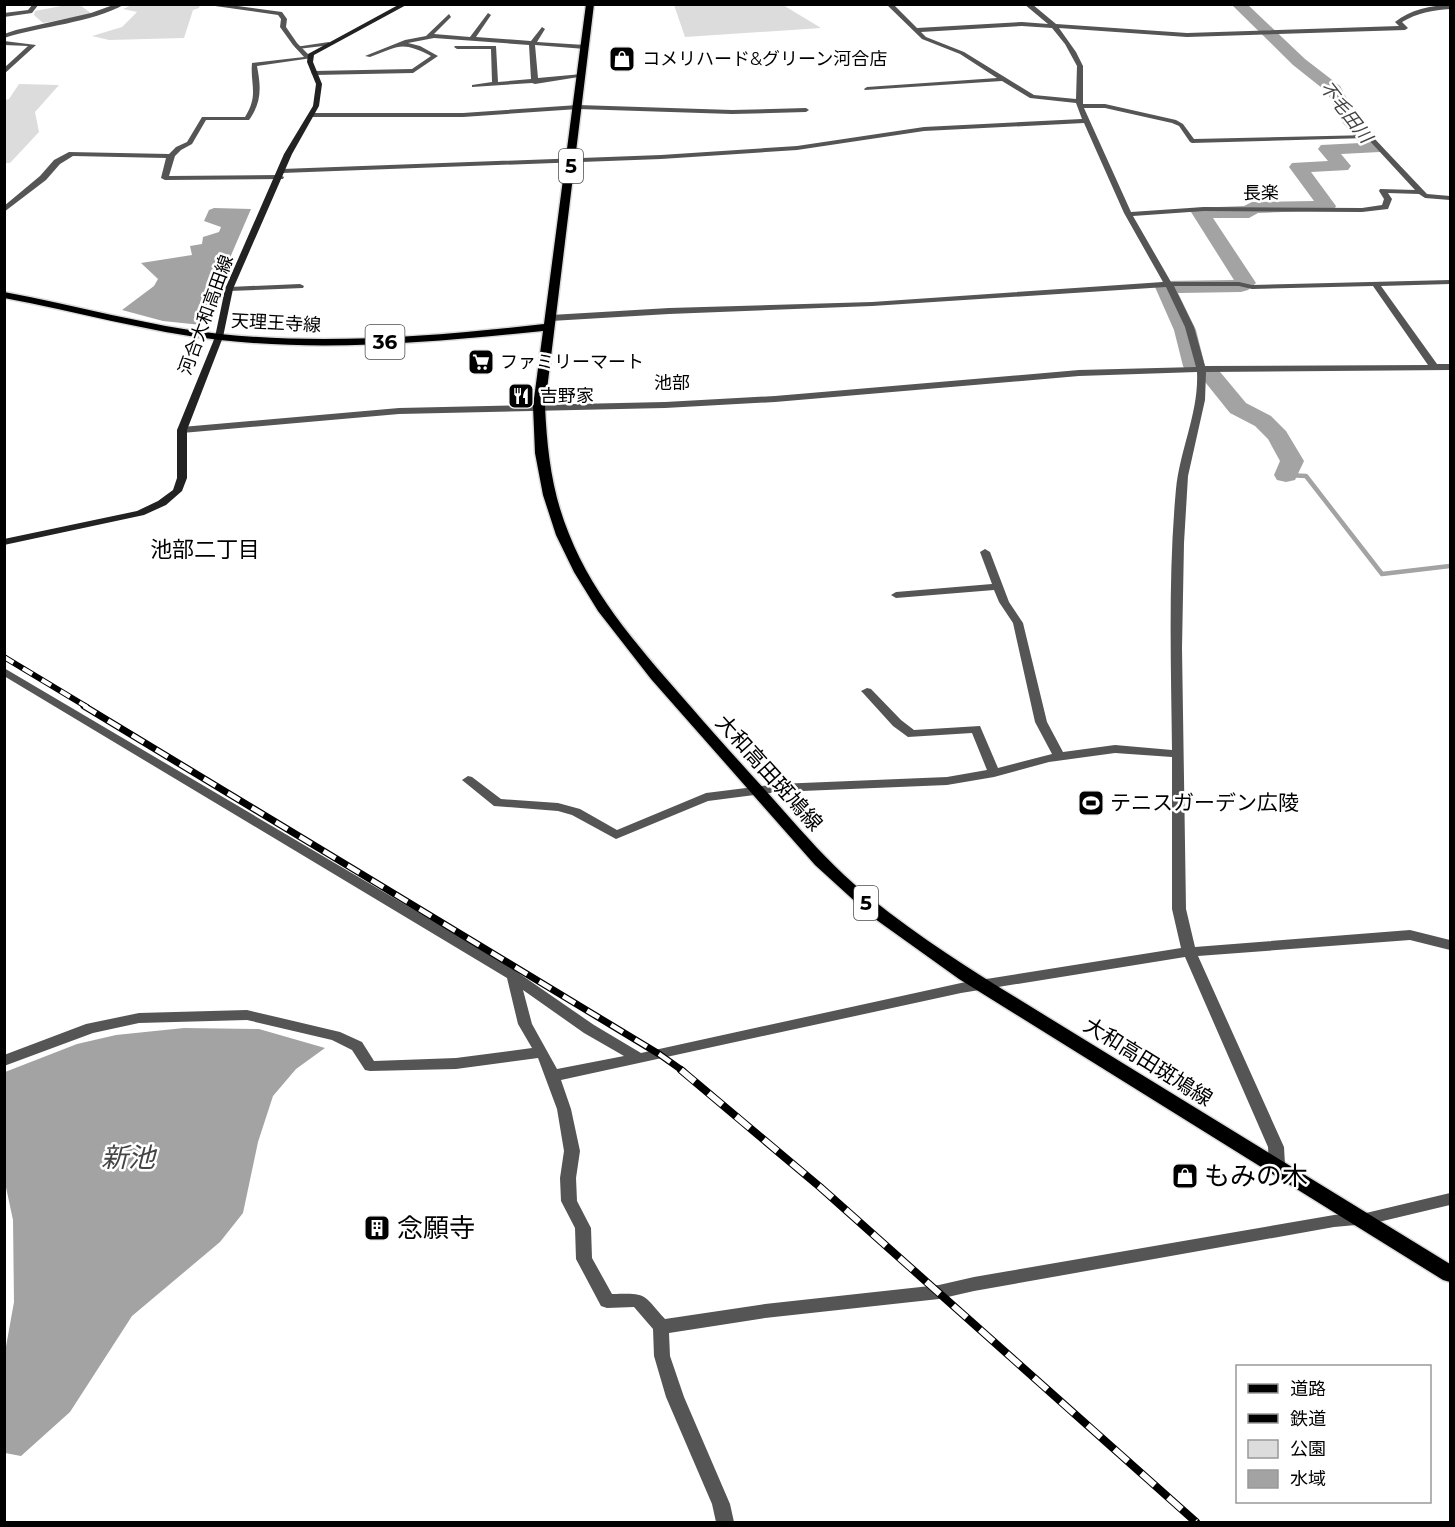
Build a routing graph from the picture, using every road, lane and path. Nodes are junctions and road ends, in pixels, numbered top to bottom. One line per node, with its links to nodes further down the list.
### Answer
1 (36, 4): 10 (street)
2 (122, 4): 17 (street)
3 (204, 4): 25 (street)
4 (405, 4): 23 (main road)
5 (590, 4): 27 (main road, 大和高田斑鳩線 / 5)
6 (889, 4): 15 (street)
7 (1028, 4): 13 (street)
8 (1440, 6): 9 (street); 13 (street)
9 (1450, 8)
10 (4, 15)
11 (488, 15): 19 (street)
12 (449, 16): 18 (street)
13 (1056, 27): 15 (street); 38 (street)
14 (542, 29): 24 (street)
15 (915, 30): 33 (street)
16 (501, 32): 20 (street)
17 (4, 36)
18 (428, 37): 19 (street); 22 (street)
19 (472, 38): 20 (street)
20 (494, 42): 24 (street)
21 (4, 43): 30 (street)
22 (401, 43): 28 (street); 31 (street)
23 (329, 44): 25 (street); 29 (main road)
24 (532, 44): 27 (street); 34 (street)
25 (298, 47): 29 (street)
26 (457, 47): 35 (street)
27 (585, 47): 32 (main road, 大和高田斑鳩線 / 5)
28 (368, 56)
29 (309, 58): 31 (main road, 河合大和高田線); 43 (street)
30 (4, 72)
31 (314, 73): 41 (main road, 河合大和高田線)
32 (582, 76): 34 (street); 39 (main road, 大和高田斑鳩線 / 5)
33 (1005, 79): 37 (street); 38 (street)
34 (535, 82): 35 (street)
35 (495, 85): 36 (street)
36 (474, 86)
37 (867, 88)
38 (1080, 104): 42 (street); 46 (street)
39 (578, 107): 40 (street); 41 (street); 44 (main road, 大和高田斑鳩線 / 5)
40 (806, 110)
41 (312, 115): 45 (main road, 河合大和高田線)
42 (1088, 121): 44 (street); 49 (street)
43 (169, 156): 45 (street); 48 (street)
44 (571, 159): 45 (street); 56 (main road, 大和高田斑鳩線 / 5)
45 (281, 174): 54 (main road, 河合大和高田線)
46 (1421, 192): 47 (street); 49 (street)
47 (1450, 198)
48 (4, 210)
49 (1129, 214): 53 (street)
50 (1450, 282): 51 (street)
51 (1376, 285): 53 (street); 58 (street)
52 (300, 286): 54 (street)
53 (1170, 286): 56 (street); 60 (street)
54 (229, 290): 57 (main road, 河合大和高田線)
55 (4, 295): 57 (main road, 天理王寺線 / 36)
56 (550, 323): 57 (main road, 天理王寺線 / 36); 61 (main road, 大和高田斑鳩線 / 5)
57 (219, 337): 62 (main road, 河合大和高田線)
58 (1434, 367): 59 (street); 60 (street)
59 (1450, 367)
60 (1201, 369): 61 (street); 69 (street)
61 (539, 406): 62 (street); 73 (main road, 大和高田斑鳩線 / 5)
62 (183, 430): 63 (main road, 河合大和高田線)
63 (4, 542)
64 (985, 552): 65 (street)
65 (999, 587): 66 (street); 70 (street)
66 (896, 595)
67 (4, 670): 76 (street)
68 (867, 691): 71 (street)
69 (1179, 754): 70 (street); 75 (street)
70 (1059, 756): 71 (street)
71 (994, 772): 73 (street)
72 (468, 780): 73 (street)
73 (756, 790): 77 (main road, 大和高田斑鳩線 / 5)
74 (1450, 945): 75 (street)
75 (1189, 951): 77 (street); 82 (street)
76 (513, 976): 78 (street); 79 (street)
77 (981, 984): 79 (street); 82 (main road, 大和高田斑鳩線 / 5)
78 (541, 1052): 80 (street); 81 (street)
79 (639, 1058): 81 (street)
80 (4, 1061)
81 (551, 1076): 86 (street)
82 (1277, 1166): 84 (main road, 大和高田斑鳩線 / 5)
83 (1450, 1199): 84 (street)
84 (1366, 1219): 85 (main road, 大和高田斑鳩線 / 5); 86 (street)
85 (1450, 1274)
86 (661, 1327): 87 (street)
87 (725, 1522)

